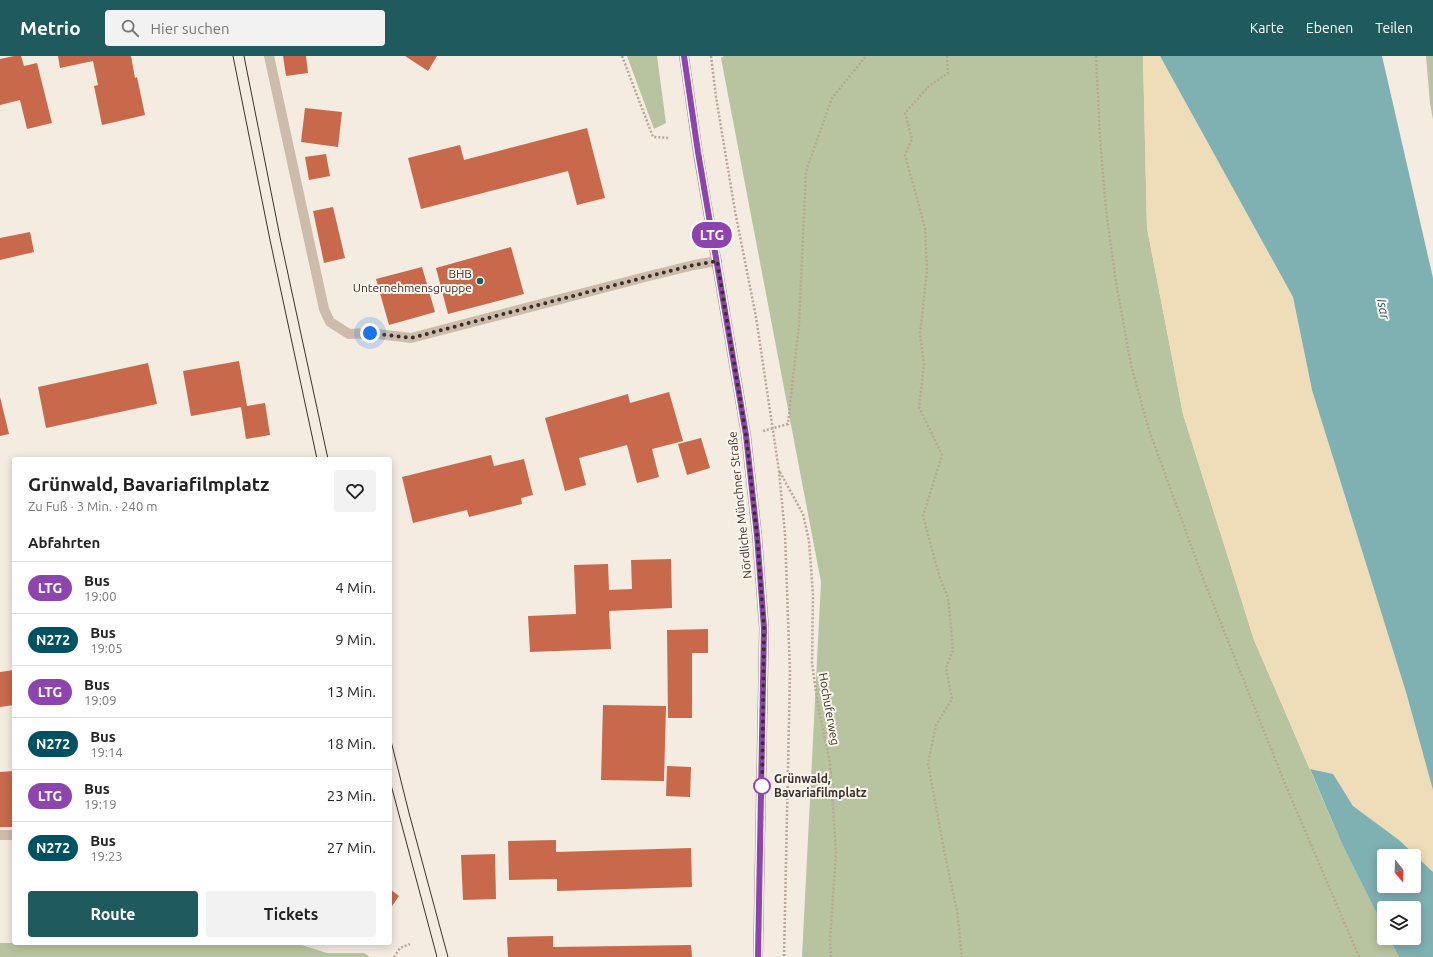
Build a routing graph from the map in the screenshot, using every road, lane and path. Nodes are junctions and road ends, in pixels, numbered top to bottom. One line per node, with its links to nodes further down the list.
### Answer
1 (269, 56): 8 (lane)
2 (622, 56): 7 (path)
3 (684, 56): 8 (main road, Nördliche Münchner Straße)
4 (866, 56): 9 (path)
5 (947, 56): 17 (path)
6 (1096, 56): 18 (path)
7 (670, 138)
8 (717, 261): 9 (main road, Nördliche Münchner Straße)
9 (746, 435): 15 (main road, Nördliche Münchner Straße)
10 (779, 470): 16 (path, Hochuferweg)
11 (0, 835): 12 (lane)
12 (12, 835)
13 (410, 944): 14 (path)
14 (394, 957)
15 (758, 957)
16 (831, 957)
17 (962, 957)
18 (1359, 957)

